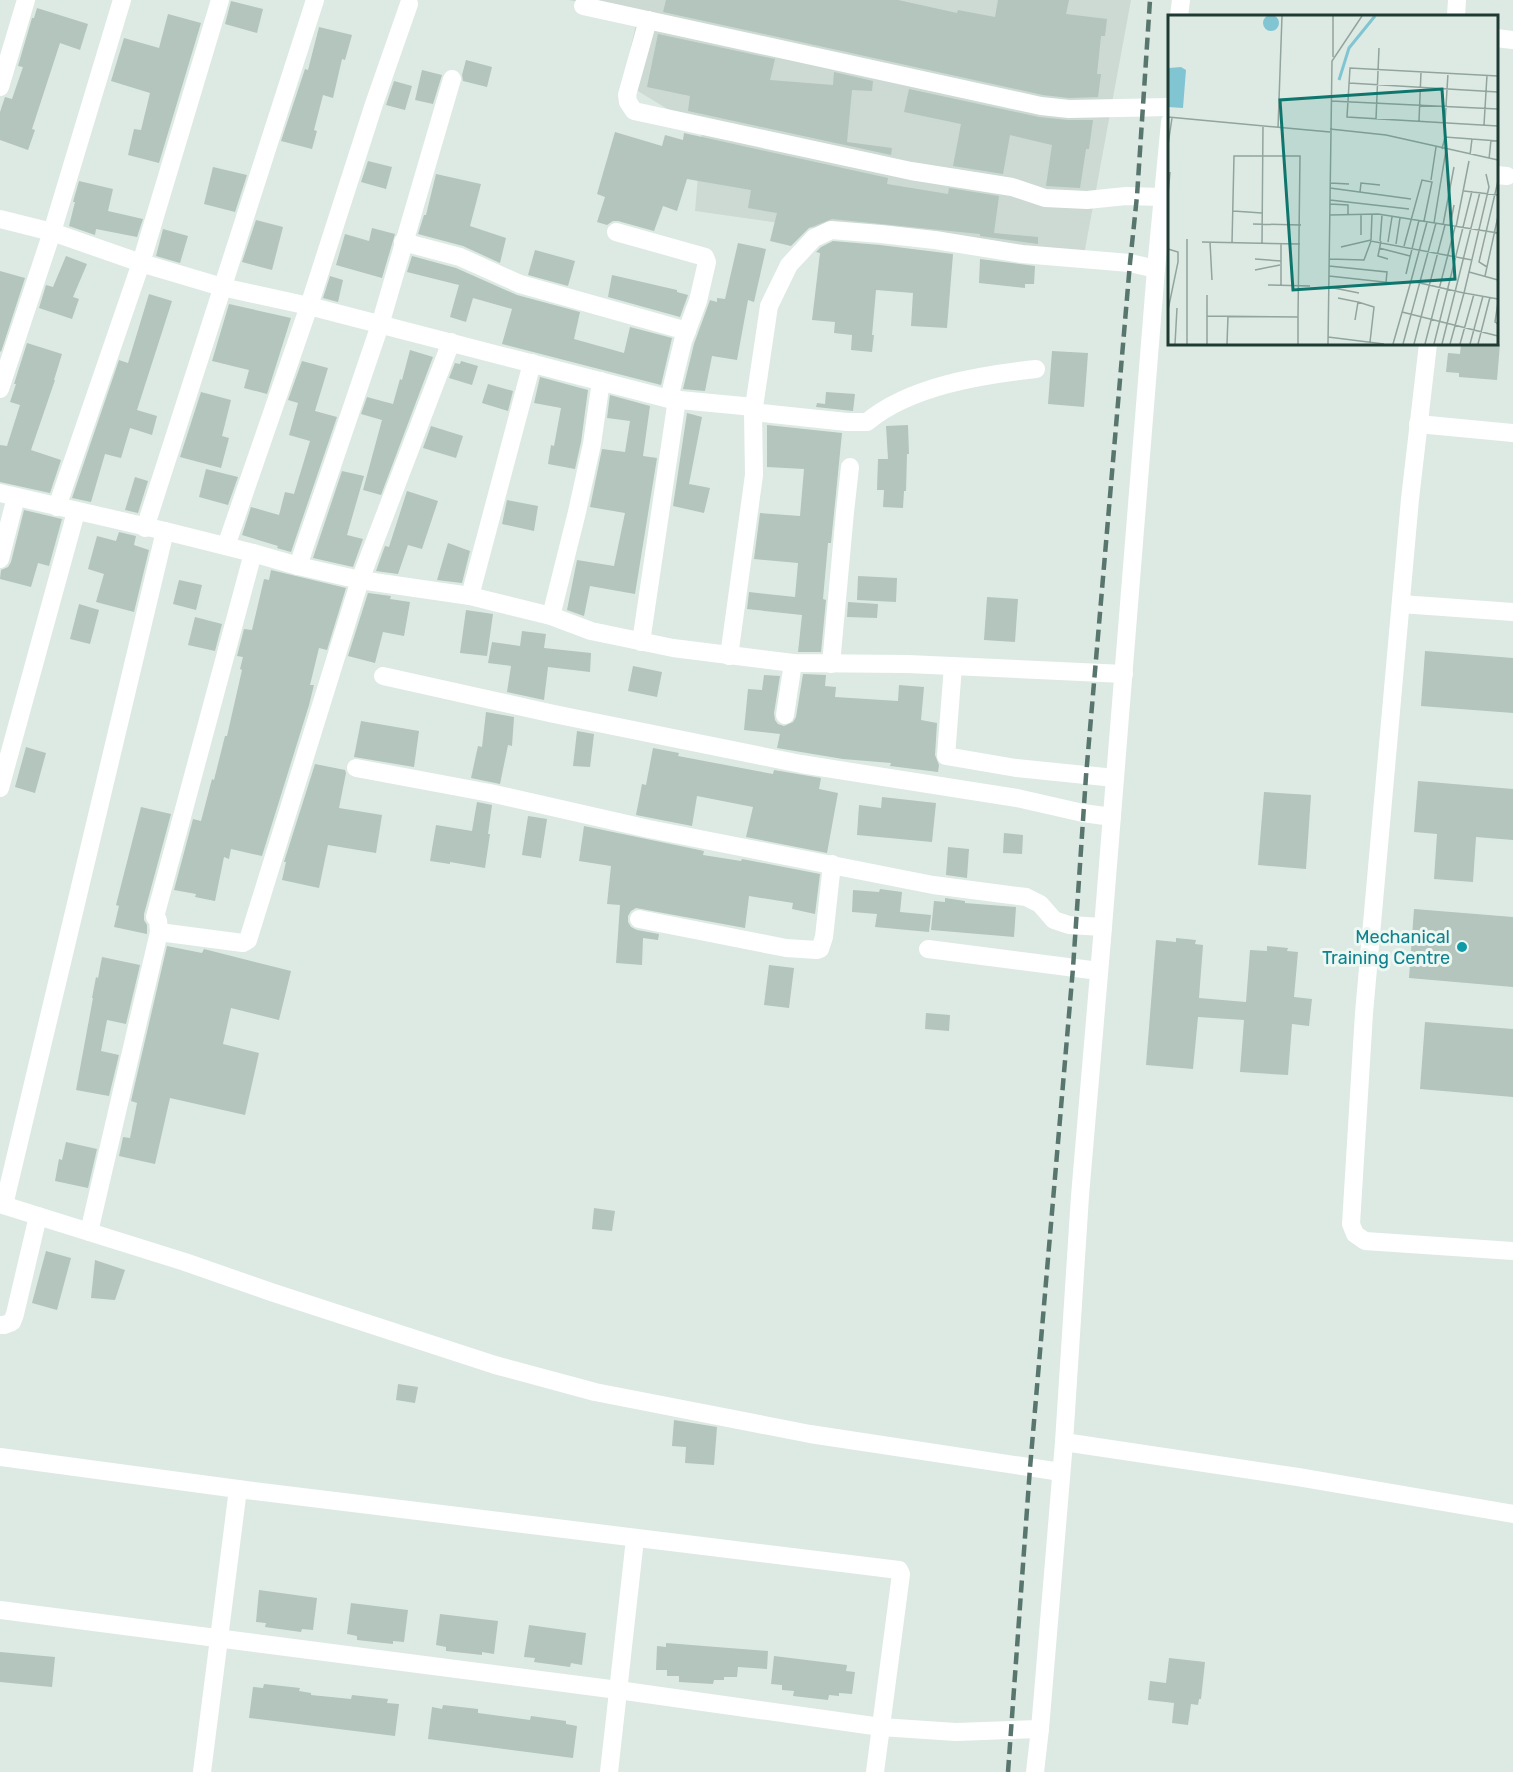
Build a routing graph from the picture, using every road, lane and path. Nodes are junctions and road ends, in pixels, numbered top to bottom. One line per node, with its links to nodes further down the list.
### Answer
1 (26, 0): 13 (street)
2 (122, 0): 18 (street)
3 (220, 0): 21 (street)
4 (315, 0): 23 (street)
5 (1457, 0): 8 (street)
6 (404, 1): 24 (street)
7 (583, 6): 9 (street)
8 (1456, 15)
9 (648, 20): 14 (street); 16 (street)
10 (1498, 38): 11 (street)
11 (1513, 40)
12 (452, 80): 20 (street)
13 (0, 87)
14 (1168, 107)
15 (1168, 141): 16 (street)
16 (1162, 197): 22 (street)
17 (0, 219): 18 (street)
18 (52, 232): 21 (street); 32 (street)
19 (615, 232): 26 (street)
20 (403, 242): 25 (street); 26 (street)
21 (141, 263): 23 (street); 39 (street)
22 (1156, 269): 34 (street); 57 (street)
23 (222, 288): 24 (street); 41 (street)
24 (309, 306): 25 (street); 43 (street)
25 (380, 325): 27 (street); 46 (street)
26 (687, 331): 33 (street)
27 (451, 342): 29 (street); 47 (street)
28 (1428, 345): 35 (street)
29 (532, 363): 31 (street); 48 (street)
30 (1036, 369): 34 (street)
31 (601, 381): 33 (street); 51 (street)
32 (0, 389)
33 (673, 399): 34 (street); 52 (street)
34 (754, 410): 53 (street)
35 (1419, 424): 36 (street); 49 (street)
36 (1513, 433)
37 (850, 467): 55 (street)
38 (8, 495): 39 (street); 45 (street)
39 (57, 507): 40 (street)
40 (76, 512): 41 (street); 64 (street)
41 (144, 528): 42 (street)
42 (165, 531): 43 (street); 72 (street)
43 (226, 546): 44 (street)
44 (253, 553): 46 (street); 69 (street)
45 (0, 559)
46 (298, 566): 47 (street)
47 (360, 580): 48 (street); 69 (street)
48 (470, 596): 51 (street)
49 (1401, 604): 50 (street); 75 (street)
50 (1513, 612)
51 (551, 616): 52 (street)
52 (641, 642): 53 (street)
53 (729, 656): 54 (street)
54 (793, 663): 55 (street); 59 (street)
55 (831, 664): 56 (street)
56 (953, 666): 57 (street); 60 (street)
57 (1124, 674): 62 (street)
58 (383, 676): 63 (street)
59 (785, 715)
60 (946, 756): 62 (street); 63 (street)
61 (356, 768): 66 (street)
62 (1115, 778): 65 (street)
63 (942, 787): 65 (street)
64 (0, 788)
65 (1112, 817): 68 (street)
66 (832, 864): 67 (street); 68 (street)
67 (639, 919)
68 (1103, 927): 71 (street)
69 (159, 932): 74 (street)
70 (928, 949): 71 (street)
71 (1099, 971): 77 (street)
72 (2, 1205): 73 (street)
73 (38, 1216): 74 (street); 76 (street)
74 (89, 1232): 79 (street)
75 (1513, 1251)
76 (0, 1325)
77 (1064, 1442): 79 (street); 81 (street)
78 (0, 1457): 80 (street)
79 (1061, 1472): 87 (street)
80 (238, 1490): 82 (street); 84 (street)
81 (1513, 1514)
82 (635, 1539): 85 (street); 86 (street)
83 (0, 1610): 84 (street)
84 (219, 1638): 85 (street); 88 (street)
85 (618, 1690): 86 (street); 89 (street)
86 (881, 1727): 87 (street); 90 (street)
87 (1040, 1729): 91 (street)
88 (202, 1772)
89 (609, 1772)
90 (875, 1772)
91 (1035, 1772)

